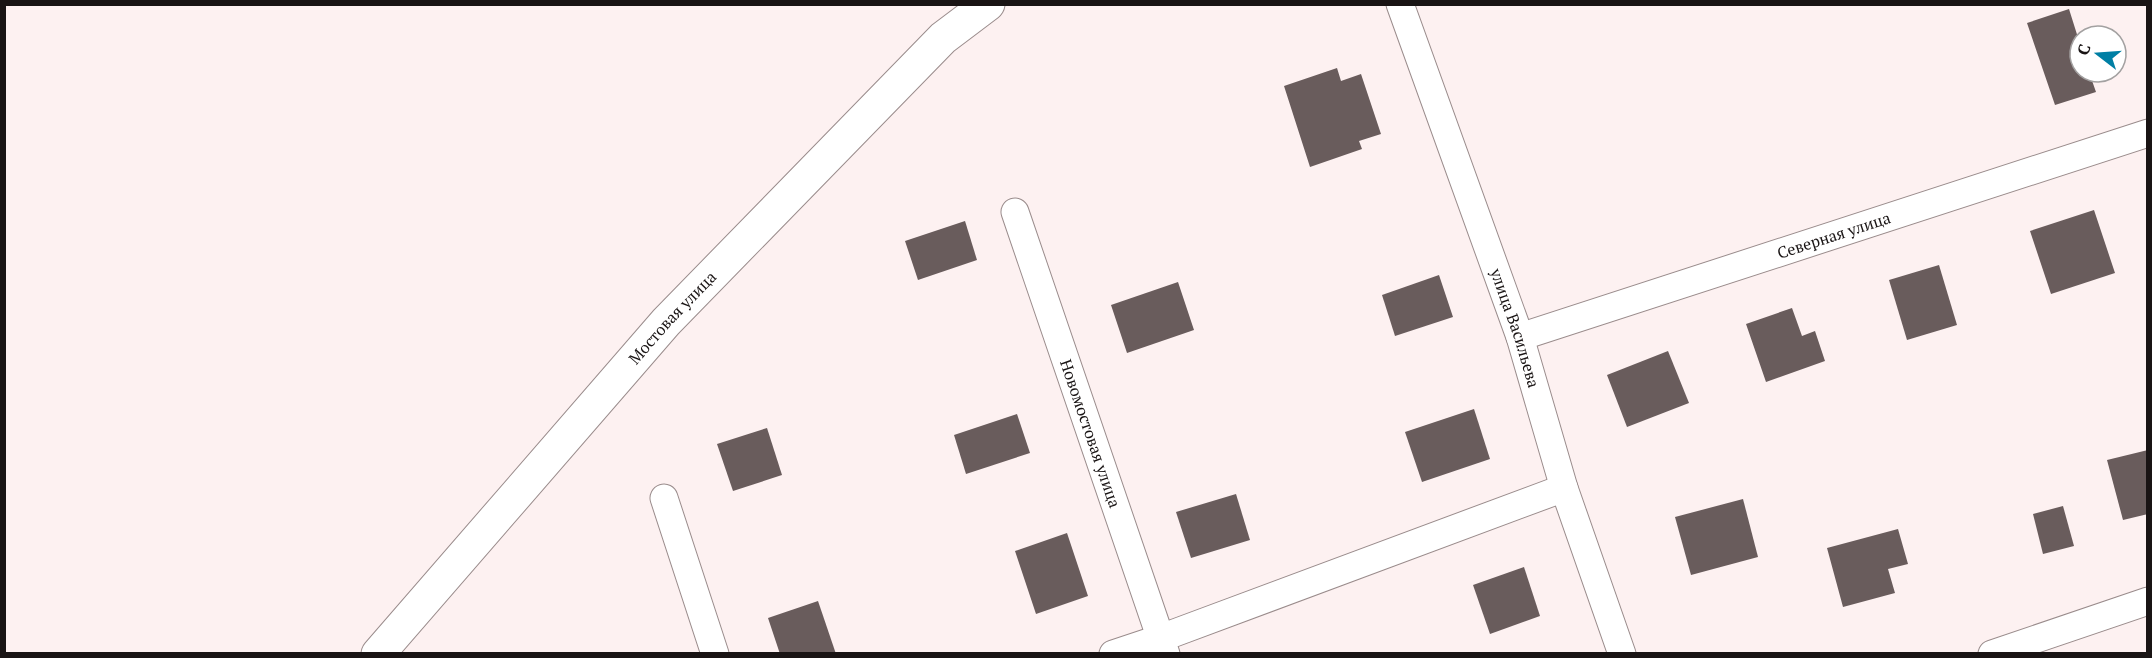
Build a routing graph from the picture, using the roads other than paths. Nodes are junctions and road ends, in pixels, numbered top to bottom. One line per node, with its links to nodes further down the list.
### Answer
1 (988, 4): 10 (main road, Мостовая улица)
2 (1400, 4): 5 (street, улица Васильева)
3 (2148, 133): 5 (street, Северная улица)
4 (1015, 212): 9 (street, Новомостовая улица)
5 (1520, 337): 6 (street, улица Васильева)
6 (1564, 488): 9 (street); 13 (street, улица Васильева)
7 (664, 498): 11 (street)
8 (2148, 601): 14 (street)
9 (1163, 646): 12 (street)
10 (378, 654)
11 (715, 654)
12 (1113, 654)
13 (1622, 654)
14 (1992, 654)

